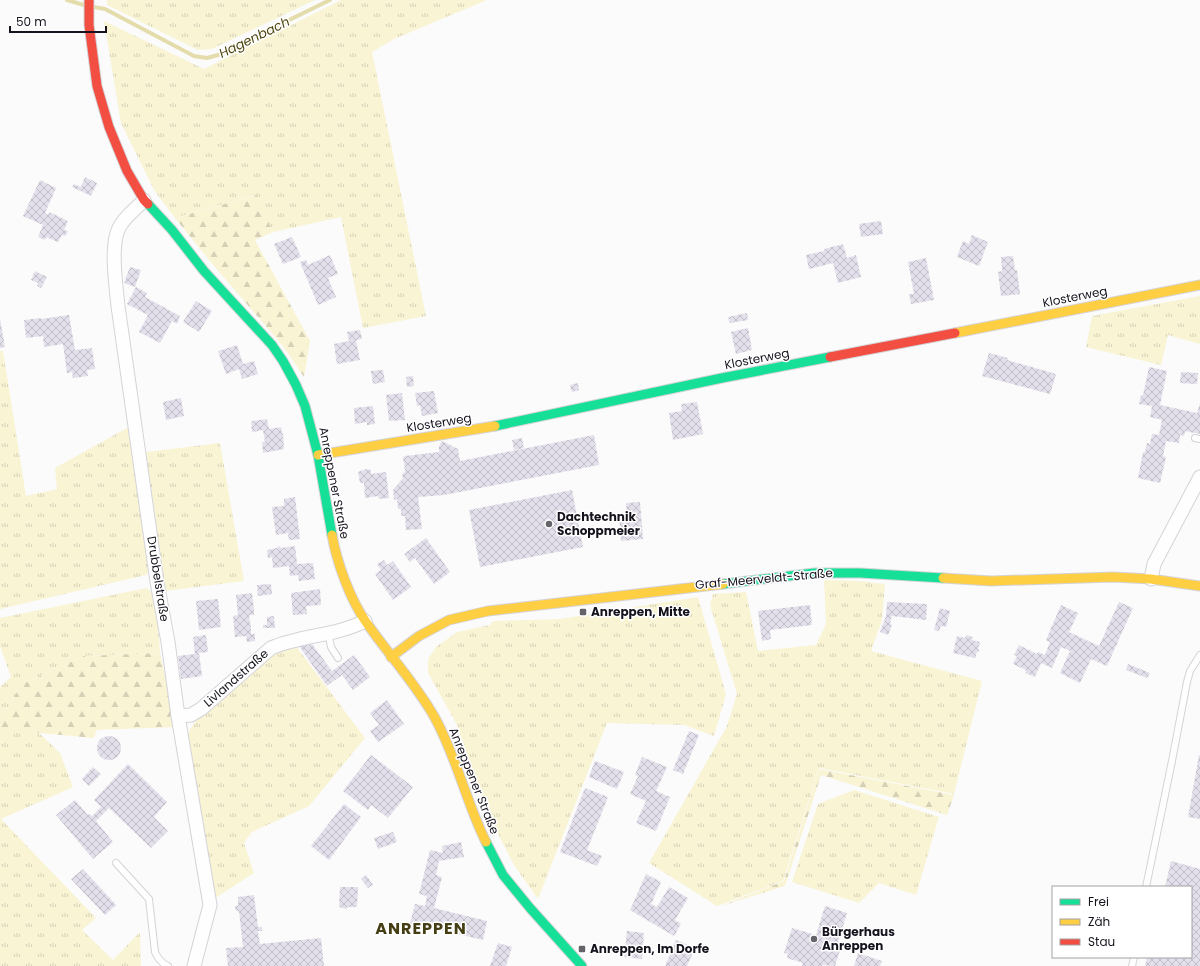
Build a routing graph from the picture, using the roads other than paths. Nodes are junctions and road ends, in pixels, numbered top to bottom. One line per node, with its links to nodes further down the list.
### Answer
1 (89, 0): 2 (street, Anreppener Straße)
2 (144, 200): 4 (street, Anreppener Straße); 13 (street, Drubbelstraße)
3 (1200, 285): 4 (street, Klosterweg)
4 (318, 455): 8 (street, Anreppener Straße)
5 (1200, 478): 6 (street)
6 (1151, 579): 7 (street, Graf-Meerveldt-Straße); 11 (street, Graf-Meerveldt-Straße)
7 (1200, 586)
8 (365, 621): 9 (street, Livlandstraße); 11 (street, Anreppener Straße)
9 (328, 632): 12 (lane); 13 (street, Livlandstraße)
10 (1200, 655): 15 (lane)
11 (391, 657): 18 (street, Anreppener Straße)
12 (338, 658)
13 (178, 716): 17 (street, Drubbelstraße)
14 (116, 863): 16 (lane)
15 (1146, 886)
16 (168, 966)
17 (194, 966)
18 (582, 966)

